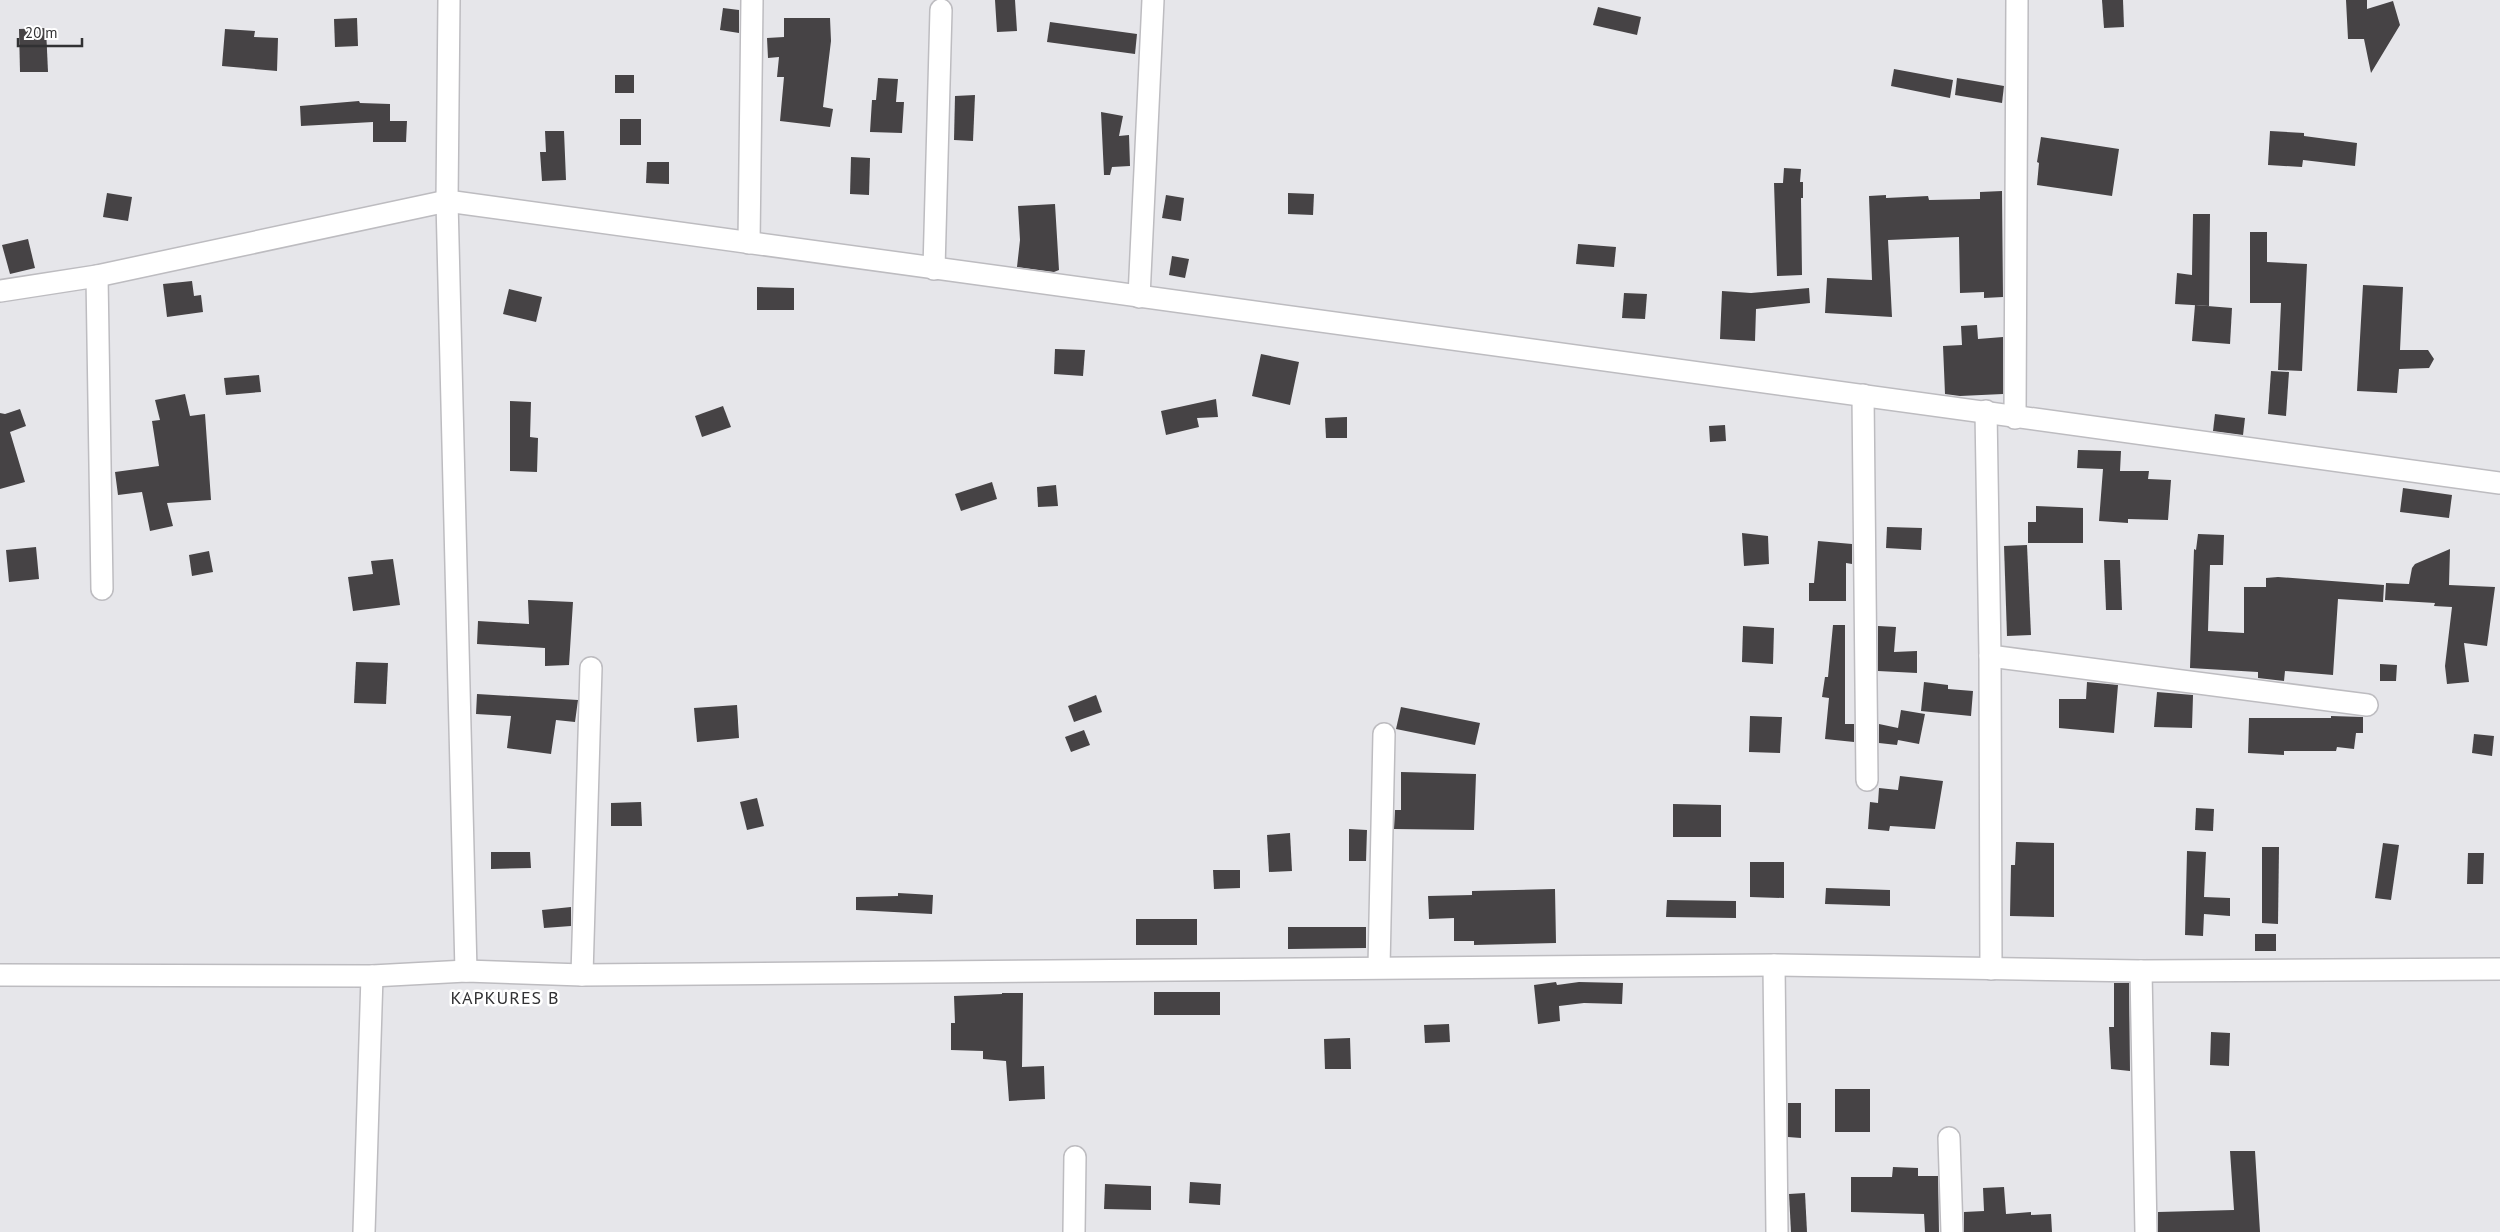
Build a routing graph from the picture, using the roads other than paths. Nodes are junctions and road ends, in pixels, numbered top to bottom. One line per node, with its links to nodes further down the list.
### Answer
1 (450, 0): 6 (street)
2 (752, 0): 7 (street)
3 (1152, 0): 11 (street)
4 (2017, 0): 14 (street)
5 (941, 10): 8 (street)
6 (447, 201): 7 (street); 9 (street); 26 (street)
7 (749, 243): 8 (street)
8 (934, 269): 11 (street)
9 (97, 276): 10 (street); 16 (street)
10 (0, 291)
11 (1139, 297): 12 (street)
12 (1863, 395): 13 (street); 21 (street)
13 (1986, 411): 14 (street); 17 (street)
14 (2015, 418): 15 (street)
15 (2500, 483)
16 (102, 588)
17 (1990, 656): 19 (street); 24 (street)
18 (591, 668): 29 (street)
19 (2367, 705)
20 (1384, 734): 23 (street)
21 (1868, 780)
22 (1774, 965): 23 (street); 24 (street); 35 (street)
23 (1379, 967): 29 (street)
24 (1991, 969): 27 (street)
25 (2500, 969): 27 (street)
26 (466, 971): 29 (street); 30 (street)
27 (2141, 971): 37 (street)
28 (0, 974): 30 (street)
29 (582, 975)
30 (372, 976): 33 (street)
31 (1949, 1138): 36 (street)
32 (1074, 1157): 34 (street)
33 (364, 1232)
34 (1074, 1232)
35 (1777, 1232)
36 (1952, 1232)
37 (2146, 1232)

